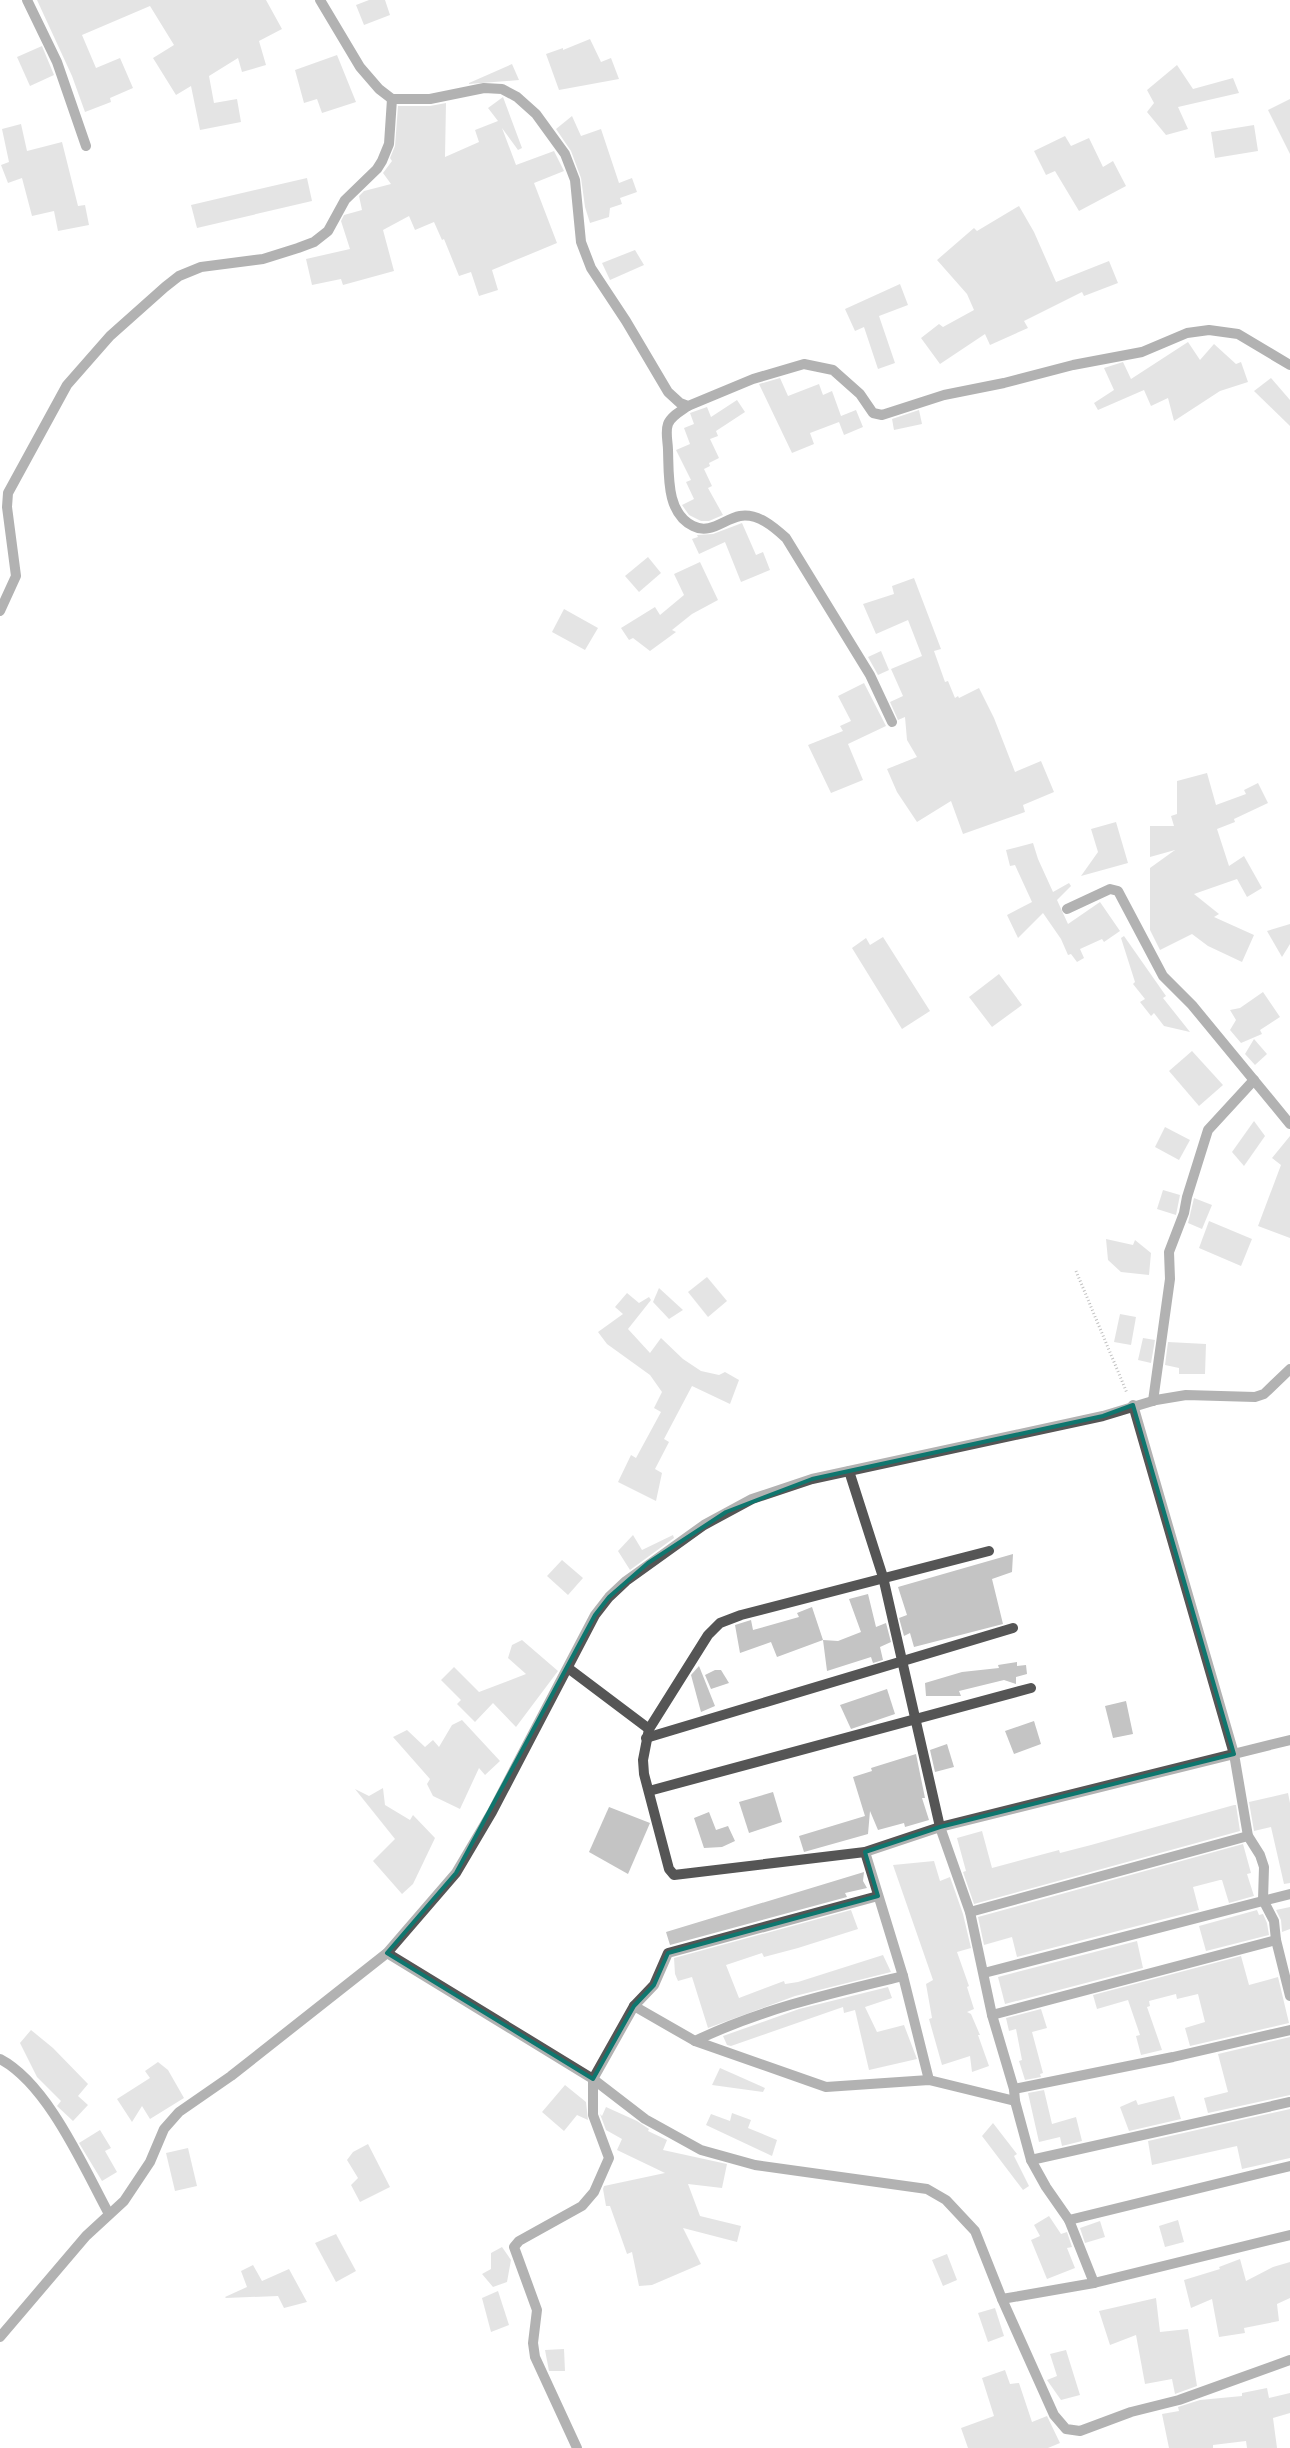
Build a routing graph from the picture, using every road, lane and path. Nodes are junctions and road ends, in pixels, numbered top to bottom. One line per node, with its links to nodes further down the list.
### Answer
1 (27, 0): 4 (street)
2 (320, 0): 3 (street)
3 (392, 99): 6 (street); 7 (street)
4 (86, 146)
5 (1290, 365): 6 (street)
6 (688, 406): 8 (street)
7 (0, 611)
8 (892, 722)
9 (1067, 909): 10 (street)
10 (1254, 1080): 11 (street); 14 (street)
11 (1290, 1124)
12 (1076, 1271): 15 (path)
13 (1290, 1369): 14 (street)
14 (1153, 1401): 15 (street)
15 (1133, 1405): 16 (street); 26 (street)
16 (849, 1471): 18 (street); 21 (street)
17 (989, 1551): 18 (street)
18 (883, 1577): 20 (street); 24 (street)
19 (1012, 1628): 20 (street)
20 (903, 1662): 23 (street); 24 (street)
21 (568, 1668): 24 (street); 36 (street)
22 (1031, 1688): 23 (street)
23 (915, 1718): 27 (street); 28 (street)
24 (647, 1734): 27 (street)
25 (1290, 1740): 26 (street)
26 (1234, 1754): 28 (street); 29 (street)
27 (649, 1791): 30 (street)
28 (940, 1827): 30 (street); 34 (street)
29 (1248, 1836): 33 (street); 34 (street)
30 (865, 1852): 32 (street)
31 (1290, 1894): 33 (street)
32 (878, 1896): 39 (street); 41 (street)
33 (1263, 1900): 35 (street); 38 (street)
34 (970, 1912): 38 (street)
35 (1276, 1940): 37 (street); 42 (street)
36 (387, 1953): 46 (street); 53 (street)
37 (1287, 1966): 40 (street)
38 (984, 1973): 42 (street)
39 (903, 1976): 44 (street); 47 (street)
40 (1290, 1996)
41 (634, 2006): 44 (street); 46 (street)
42 (992, 2015): 48 (street)
43 (1290, 2030): 48 (street)
44 (695, 2041): 47 (street)
45 (0, 2059): 53 (street)
46 (593, 2079): 57 (street); 60 (street)
47 (929, 2080): 49 (street)
48 (1014, 2089): 49 (street)
49 (1014, 2101): 51 (street)
50 (1290, 2102): 51 (street)
51 (1031, 2160): 54 (street)
52 (1290, 2166): 54 (street)
53 (110, 2214): 58 (street)
54 (1069, 2220): 56 (street)
55 (1290, 2235): 56 (street)
56 (1094, 2283): 57 (street)
57 (1002, 2299): 59 (street)
58 (0, 2337)
59 (1290, 2360)
60 (577, 2448)

